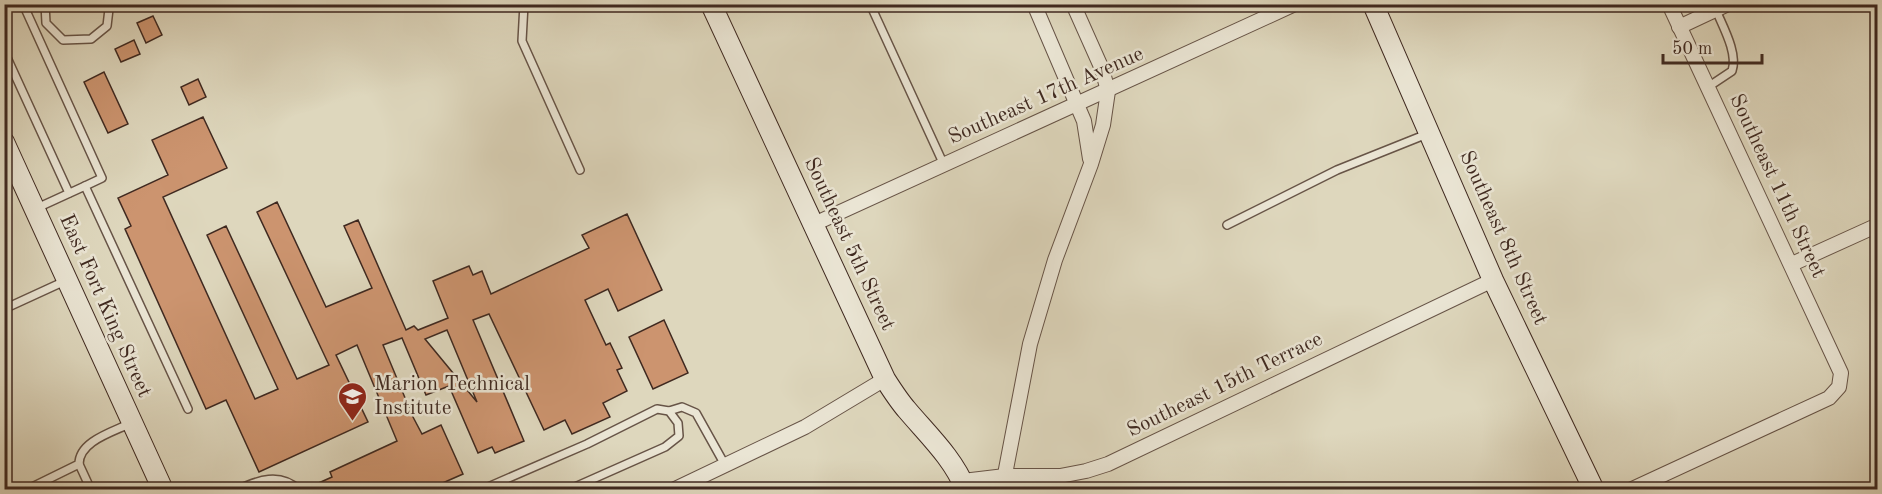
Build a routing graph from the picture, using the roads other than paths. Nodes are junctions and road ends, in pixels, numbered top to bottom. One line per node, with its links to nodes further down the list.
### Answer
1 (23, 4): 23 (lane)
2 (45, 4): 3 (lane)
3 (107, 4)
4 (524, 4): 22 (lane)
5 (711, 4): 26 (street, Southeast 5th Street)
6 (870, 4): 21 (lane)
7 (1034, 4): 17 (street)
8 (1072, 4): 16 (street)
9 (1295, 4): 16 (street, Southeast 17th Avenue)
10 (1373, 4): 18 (street, Southeast 8th Street)
11 (1669, 4): 13 (street, Southeast 11th Street)
12 (1722, 7): 13 (street); 15 (lane)
13 (1679, 27): 15 (street, Southeast 11th Street)
14 (4, 51): 24 (lane)
15 (1707, 87): 29 (street, Southeast 11th Street)
16 (1108, 91): 17 (street, Southeast 17th Avenue); 20 (street)
17 (1078, 104): 20 (street); 21 (street, Southeast 17th Avenue)
18 (1429, 133): 27 (lane); 31 (street, Southeast 8th Street)
19 (4, 142): 25 (street, East Fort King Street)
20 (1091, 164): 39 (street)
21 (944, 165): 26 (street, Southeast 17th Avenue)
22 (580, 170)
23 (85, 186): 24 (lane); 34 (lane)
24 (69, 193): 25 (lane)
25 (35, 209): 30 (street, East Fort King Street)
26 (814, 224): 33 (street, Southeast 5th Street)
27 (1227, 225)
28 (1878, 225): 29 (street)
29 (1792, 264): 50 (street, Southeast 11th Street)
30 (67, 279): 32 (lane); 36 (street, East Fort King Street)
31 (1493, 280): 39 (street, Southeast 15th Terrace); 49 (street, Southeast 8th Street)
32 (4, 309)
33 (885, 379): 38 (street); 40 (street, Southeast 5th Street)
34 (188, 409)
35 (669, 411): 38 (lane); 46 (lane); 47 (lane)
36 (132, 423): 37 (lane); 43 (street, East Fort King Street)
37 (79, 464): 41 (lane); 42 (lane)
38 (724, 465): 48 (street)
39 (1004, 483): 40 (street, Southeast 15th Terrace)
40 (964, 485)
41 (26, 489)
42 (91, 489)
43 (163, 489)
44 (237, 489): 45 (lane)
45 (299, 489)
46 (481, 489)
47 (568, 489)
48 (673, 489)
49 (1594, 489)
50 (1630, 489)

